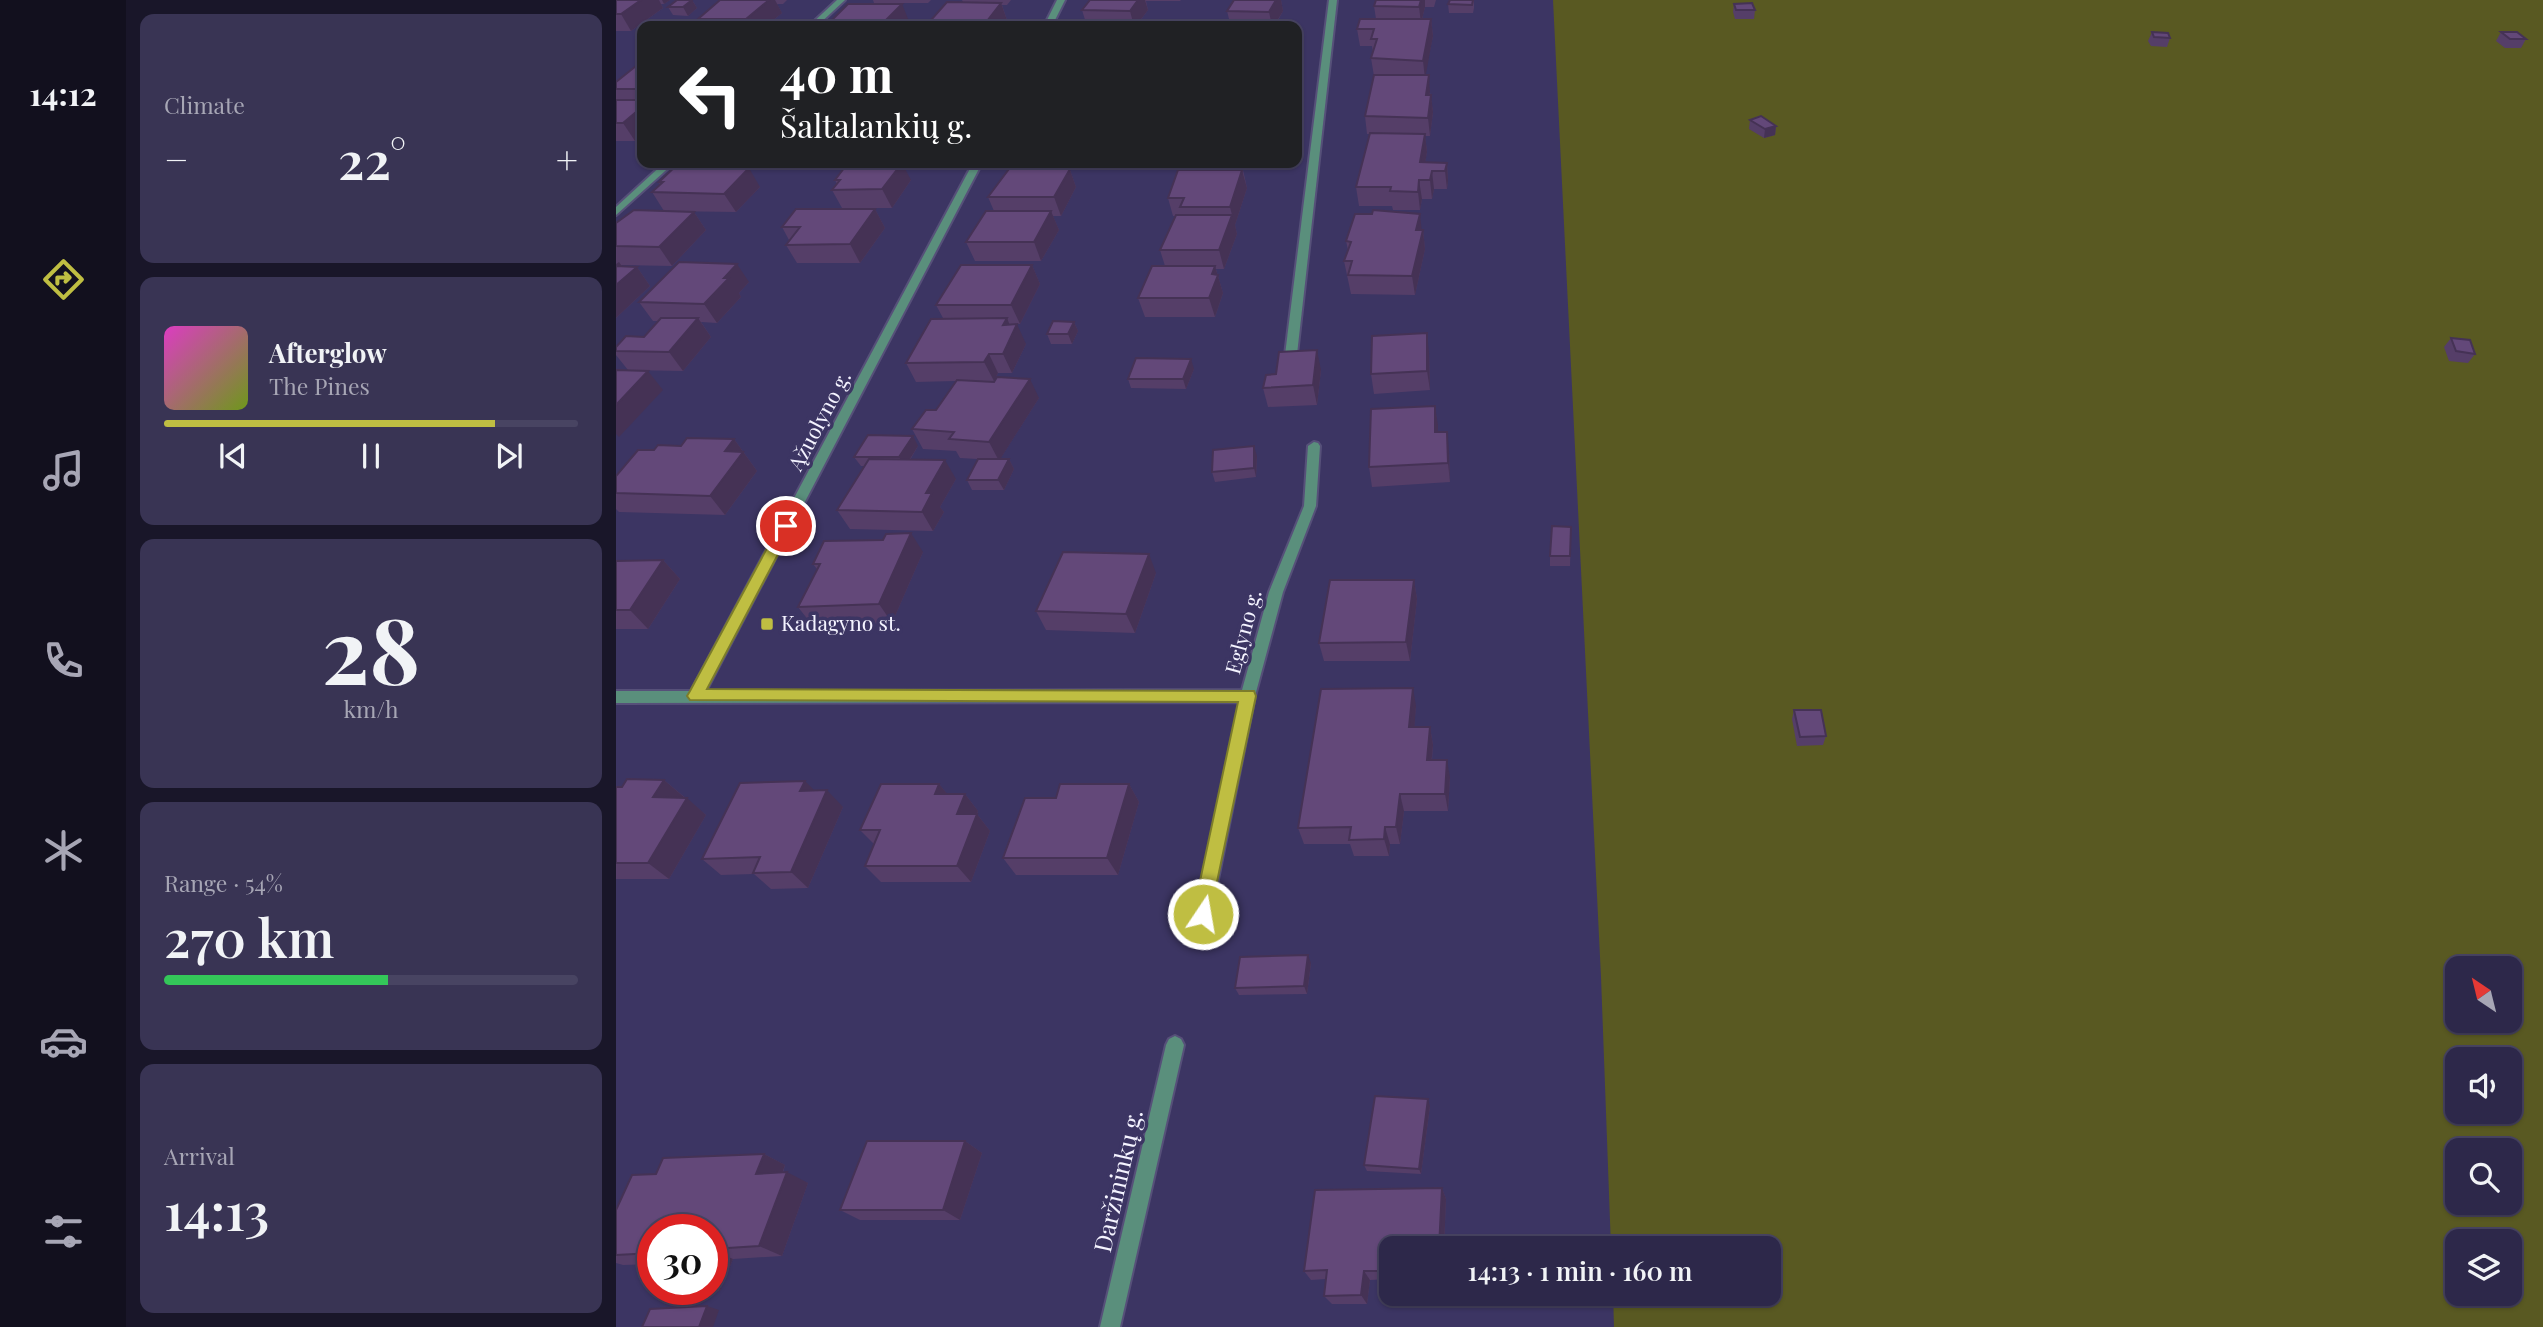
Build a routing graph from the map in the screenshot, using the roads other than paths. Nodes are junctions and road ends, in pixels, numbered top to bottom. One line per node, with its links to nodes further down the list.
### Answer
1 (841, 0): 4 (street)
2 (1061, 0): 5 (street)
3 (1333, 0): 9 (street)
4 (818, 21)
5 (1050, 21)
6 (664, 168): 8 (street)
7 (974, 168): 12 (street, Ąžuolyno g.)
8 (616, 212)
9 (1290, 363)
10 (1314, 446): 13 (street, Eglyno g.)
11 (616, 696): 12 (street)
12 (695, 696): 13 (street)
13 (1248, 696): 14 (street, Eglyno g.)
14 (1203, 914)
15 (1175, 1045): 16 (street, Daržininkų g.)
16 (1110, 1327)

